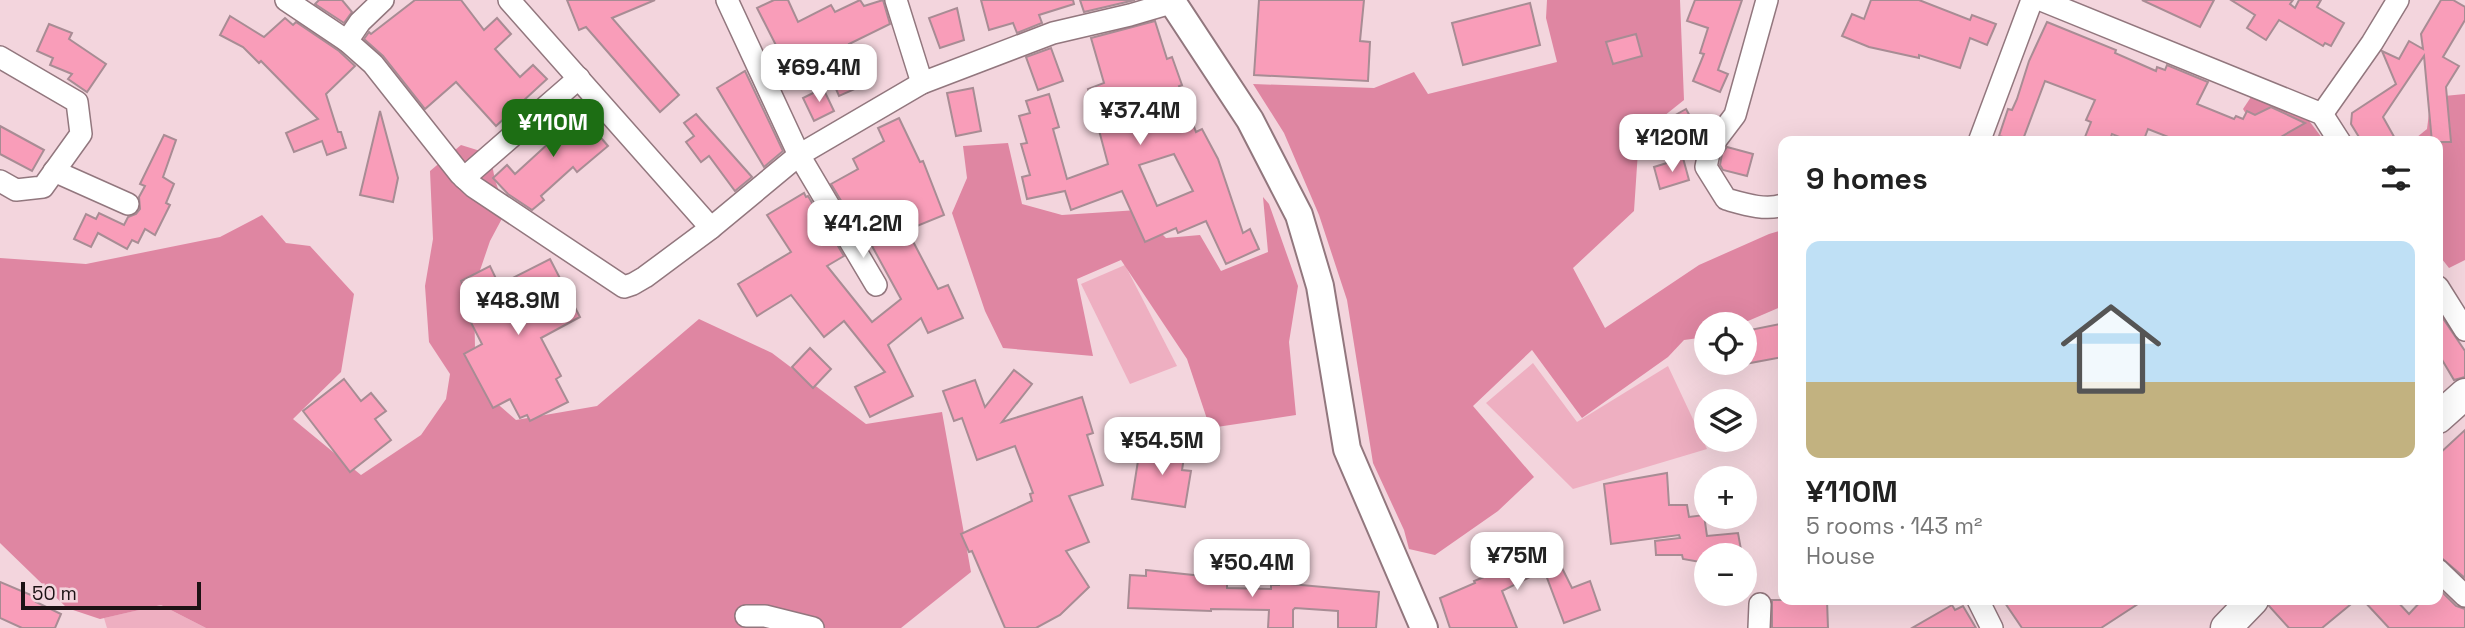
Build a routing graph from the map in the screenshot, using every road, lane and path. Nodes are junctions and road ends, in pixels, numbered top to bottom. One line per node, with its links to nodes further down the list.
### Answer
1 (286, 0): 11 (street)
2 (383, 0): 11 (street)
3 (509, 0): 13 (street)
4 (727, 0): 18 (street)
5 (896, 0): 14 (street)
6 (1768, 0): 23 (street)
7 (2032, 0): 16 (street)
8 (2041, 0): 15 (street)
9 (2398, 0): 15 (street)
10 (1171, 1): 14 (street); 36 (street)
11 (347, 41): 20 (street)
12 (0, 57): 19 (street)
13 (579, 78): 20 (street); 24 (street)
14 (922, 83): 18 (street)
15 (2322, 114): 17 (street)
16 (1981, 136)
17 (2336, 136)
18 (799, 155): 24 (street); 25 (street)
19 (54, 171): 21 (street); 22 (street)
20 (464, 178): 24 (street)
21 (0, 181)
22 (128, 204)
23 (1778, 207)
24 (711, 228)
25 (876, 285)
26 (2443, 295): 27 (street)
27 (2465, 330)
28 (2465, 394): 29 (main road)
29 (2443, 414)
30 (2443, 575): 31 (street)
31 (2465, 596)
32 (1760, 604): 37 (street)
33 (1980, 605): 38 (street)
34 (746, 616): 35 (street)
35 (813, 628)
36 (1424, 628)
37 (1759, 628)
38 (1992, 628)

